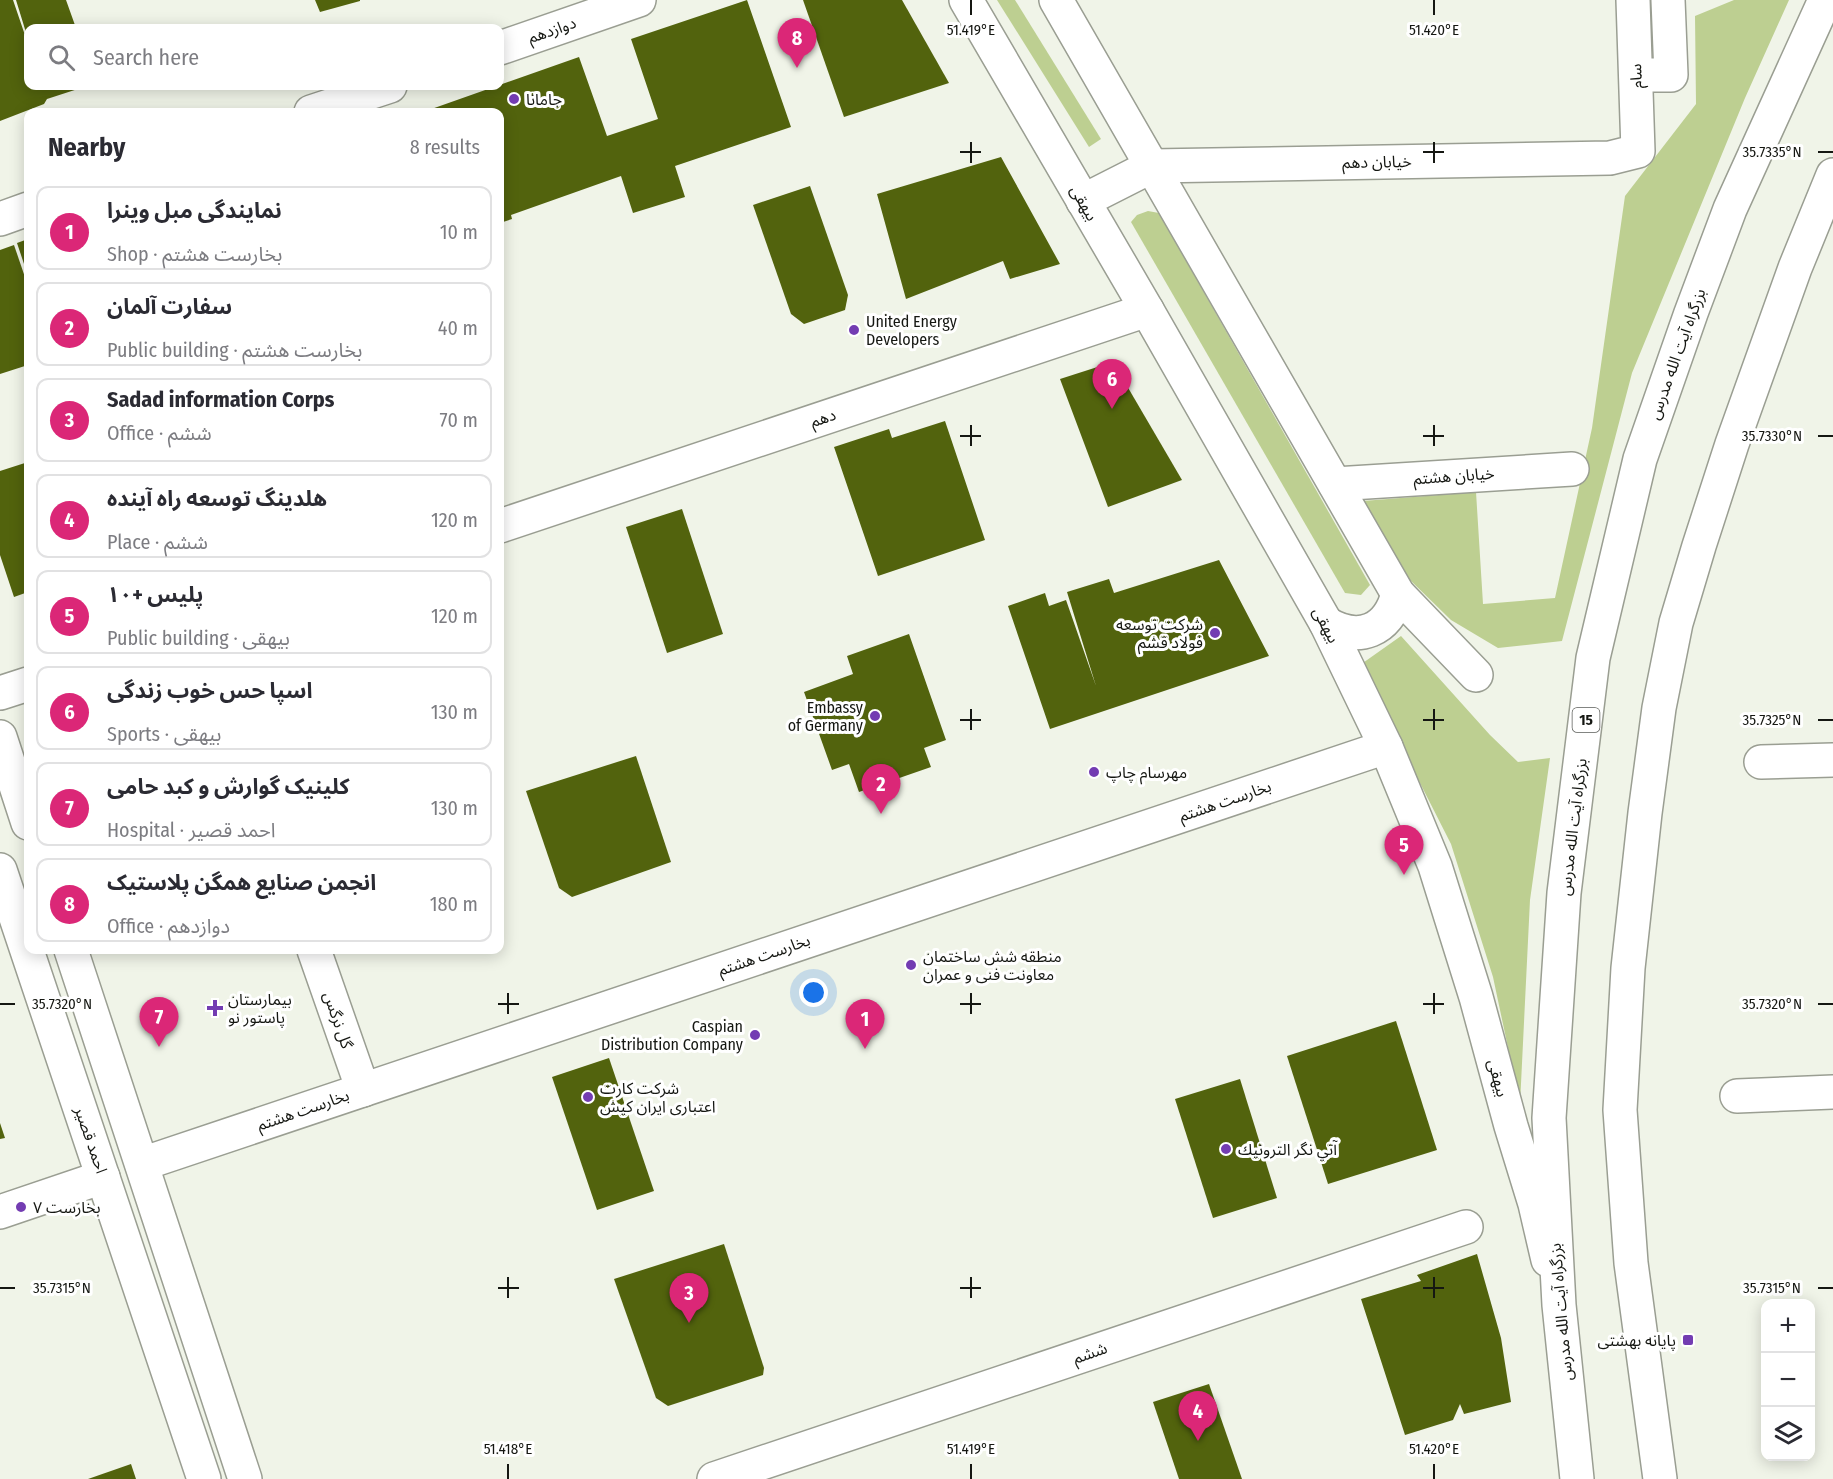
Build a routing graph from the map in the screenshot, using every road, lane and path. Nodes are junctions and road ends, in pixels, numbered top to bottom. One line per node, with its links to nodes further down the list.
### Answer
1 (639, 0): 7 (main road, دوازدهم)
2 (966, 0): 14 (main road, بیهقی)
3 (1056, 0): 12 (main road)
4 (1633, 0): 8 (main road, سام)
5 (1668, 0): 8 (main road)
6 (1826, 0): 43 (main road, بزرگراه آیت الله مدرس / 15)
7 (504, 47)
8 (1636, 75): 11 (main road, سام)
9 (378, 90): 10 (main road)
10 (323, 108)
11 (1638, 152): 12 (main road, خیابان دهم)
12 (1152, 166): 14 (main road); 19 (main road)
13 (1833, 175): 48 (main road)
14 (1083, 201): 17 (main road, بیهقی)
15 (24, 210): 16 (main road)
16 (0, 219)
17 (1147, 310): 20 (main road, دهم); 22 (main road, بیهقی)
18 (1572, 469): 19 (main road, خیابان هشتم)
19 (1335, 484): 21 (main road)
20 (504, 525)
21 (1398, 594): 22 (main road); 23 (main road)
22 (1326, 623): 27 (main road, بیهقی)
23 (1476, 675)
24 (24, 685): 25 (main road)
25 (0, 693)
26 (0, 737): 30 (main road)
27 (1386, 747): 36 (main road, بخارست هشتم); 43 (main road, بیهقی)
28 (1833, 760): 29 (main road)
29 (1761, 762)
30 (24, 811)
31 (0, 870): 32 (main road, احمد قصیر)
32 (24, 942)
33 (28, 954): 40 (main road, احمد قصیر)
34 (72, 954): 39 (main road)
35 (315, 954): 36 (main road, گل نرگس)
36 (363, 1090): 39 (main road, بخارست هشتم)
37 (1833, 1092): 38 (main road)
38 (1737, 1096)
39 (142, 1164): 40 (main road, بخارست هشتم); 45 (main road)
40 (103, 1177): 41 (main road, بخارست هشتم); 44 (main road, احمد قصیر)
41 (0, 1212)
42 (1466, 1227): 46 (main road, ششم)
43 (1559, 1305): 47 (main road, بزرگراه آیت الله مدرس / 15)
44 (204, 1479)
45 (245, 1479)
46 (714, 1479)
47 (1577, 1479)
48 (1660, 1479)

